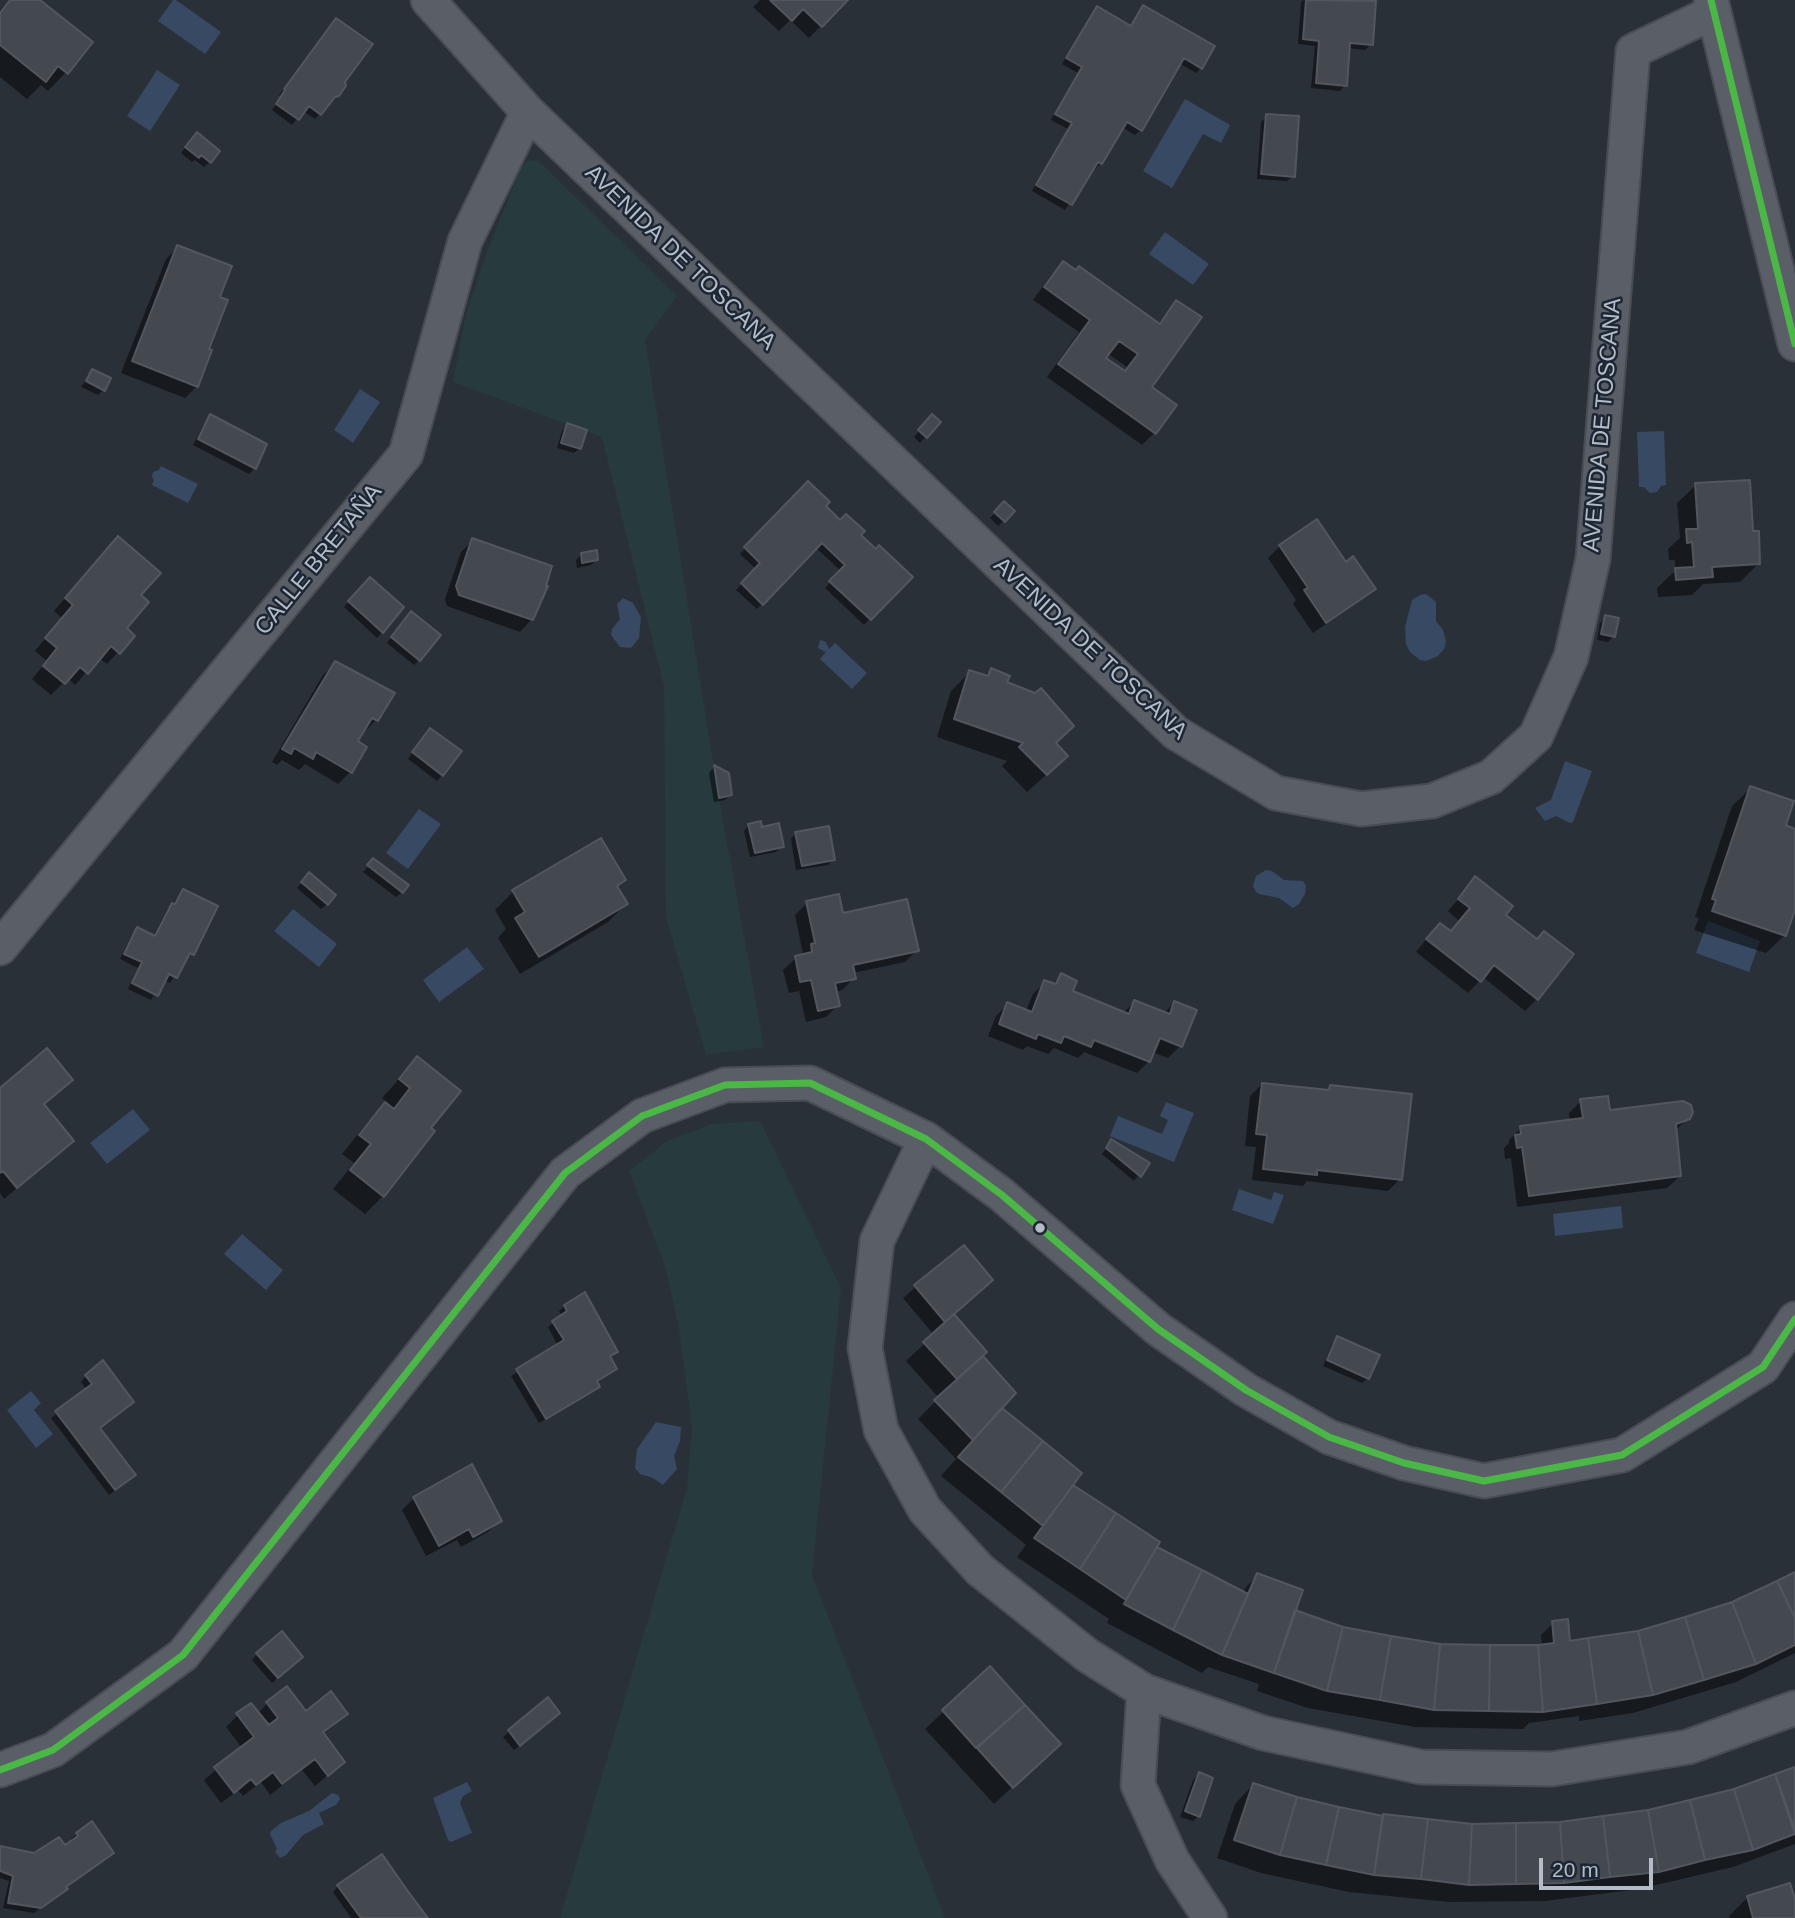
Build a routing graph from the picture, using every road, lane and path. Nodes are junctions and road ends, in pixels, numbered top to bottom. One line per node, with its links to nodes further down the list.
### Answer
1 (428, 0): 3 (street, AVENIDA DE TOSCANA)
2 (1713, 6): 3 (street, AVENIDA DE TOSCANA); 4 (street)
3 (528, 112): 5 (street, CALLE BRETAÑA)
4 (1795, 344)
5 (0, 948)
6 (926, 1139): 7 (street); 8 (street); 10 (street)
7 (1795, 1319)
8 (1144, 1691): 9 (street); 11 (street)
9 (1795, 1708)
10 (0, 1770)
11 (1210, 1918)

